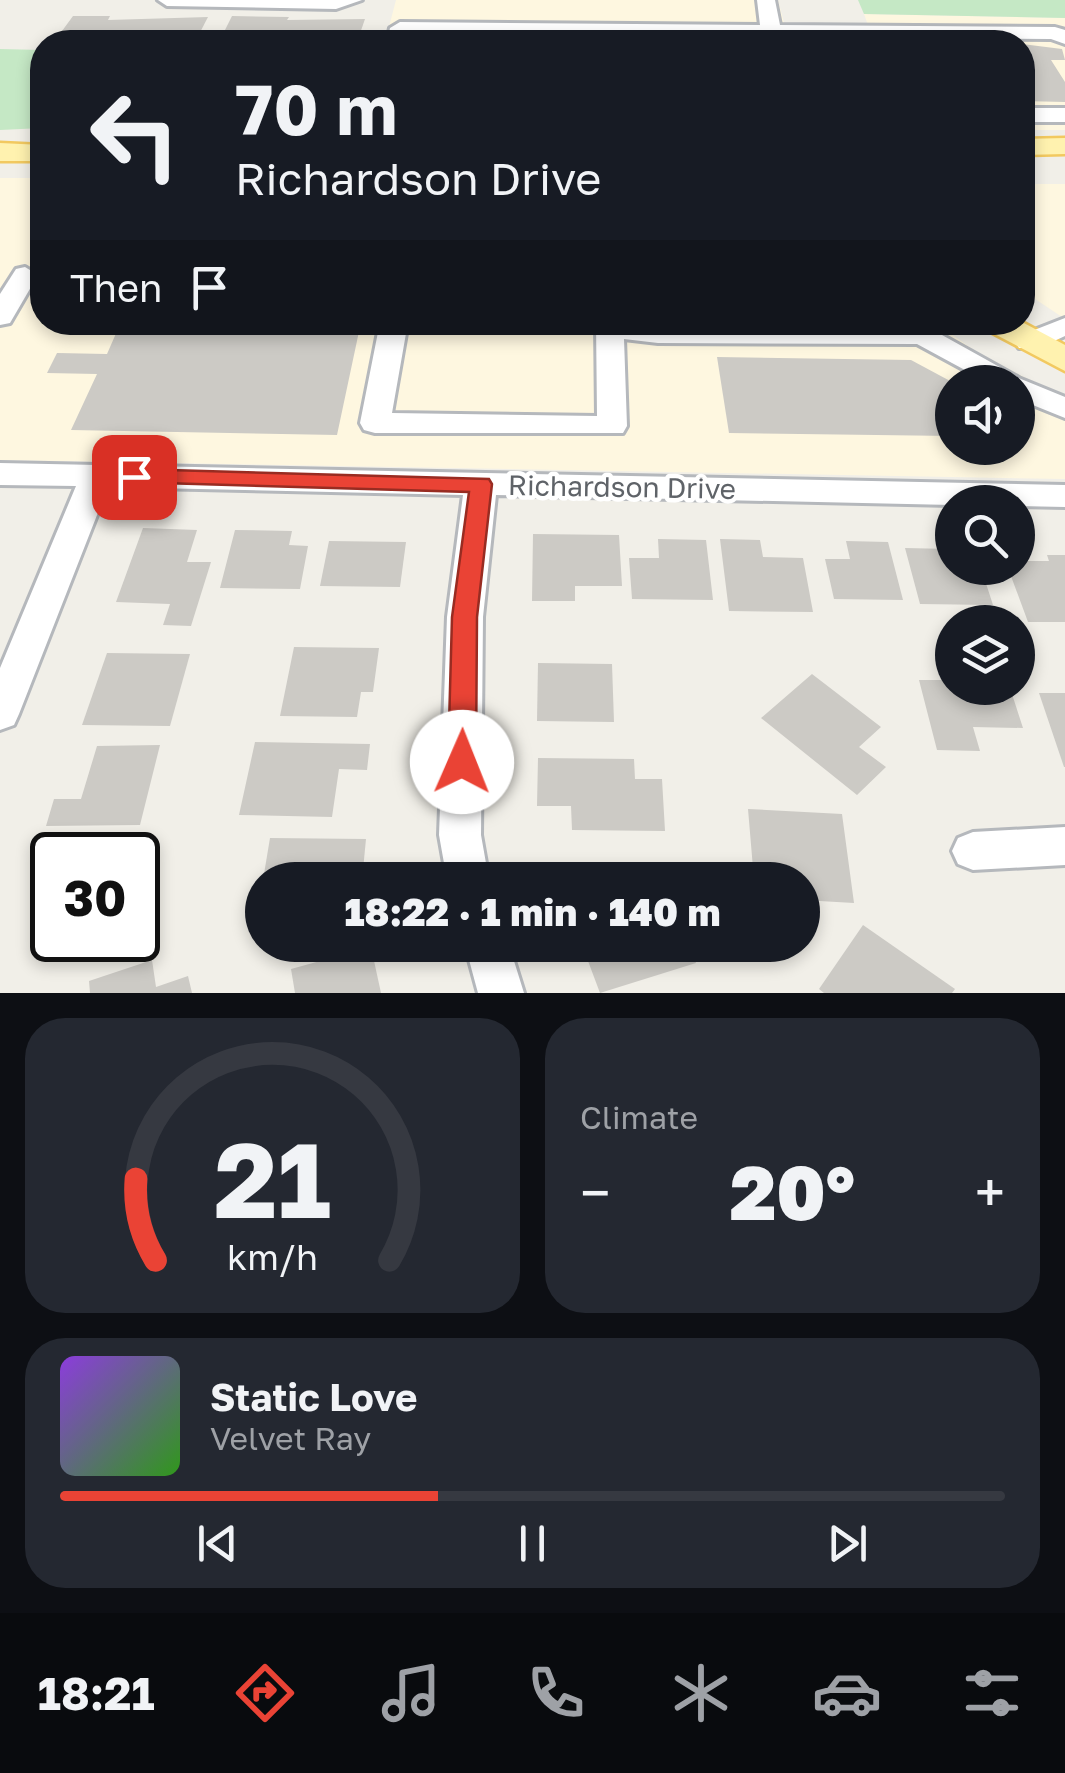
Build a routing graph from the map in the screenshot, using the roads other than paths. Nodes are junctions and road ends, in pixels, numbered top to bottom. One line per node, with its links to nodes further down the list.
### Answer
1 (167, 0): 4 (street)
2 (353, 0): 4 (street)
3 (766, 0): 7 (street)
4 (235, 1)
5 (401, 28): 6 (street)
6 (429, 30)
7 (772, 30)
8 (1035, 34): 9 (street)
9 (1065, 38)
10 (1035, 115): 11 (street)
11 (1065, 115)
12 (1035, 146): 13 (main road)
13 (1065, 146)
14 (0, 152): 15 (main road)
15 (30, 153)
16 (1035, 166): 17 (main road)
17 (1065, 166)
18 (22, 275): 19 (street)
19 (0, 317)
20 (1065, 326): 25 (street)
21 (392, 335): 22 (street)
22 (610, 335)
23 (904, 335): 27 (street)
24 (1018, 335): 25 (main road)
25 (1029, 342): 26 (main road)
26 (1065, 360)
27 (977, 365)
28 (1035, 395): 29 (street)
29 (1065, 408)
30 (0, 474): 31 (street, Richardson Drive)
31 (96, 476): 32 (street, Richardson Drive); 34 (street)
32 (481, 484): 33 (street, Richardson Drive); 37 (street)
33 (1065, 496)
34 (0, 714)
35 (1065, 846): 36 (street)
36 (973, 852)
37 (465, 862)
38 (492, 962): 39 (street)
39 (501, 993)

